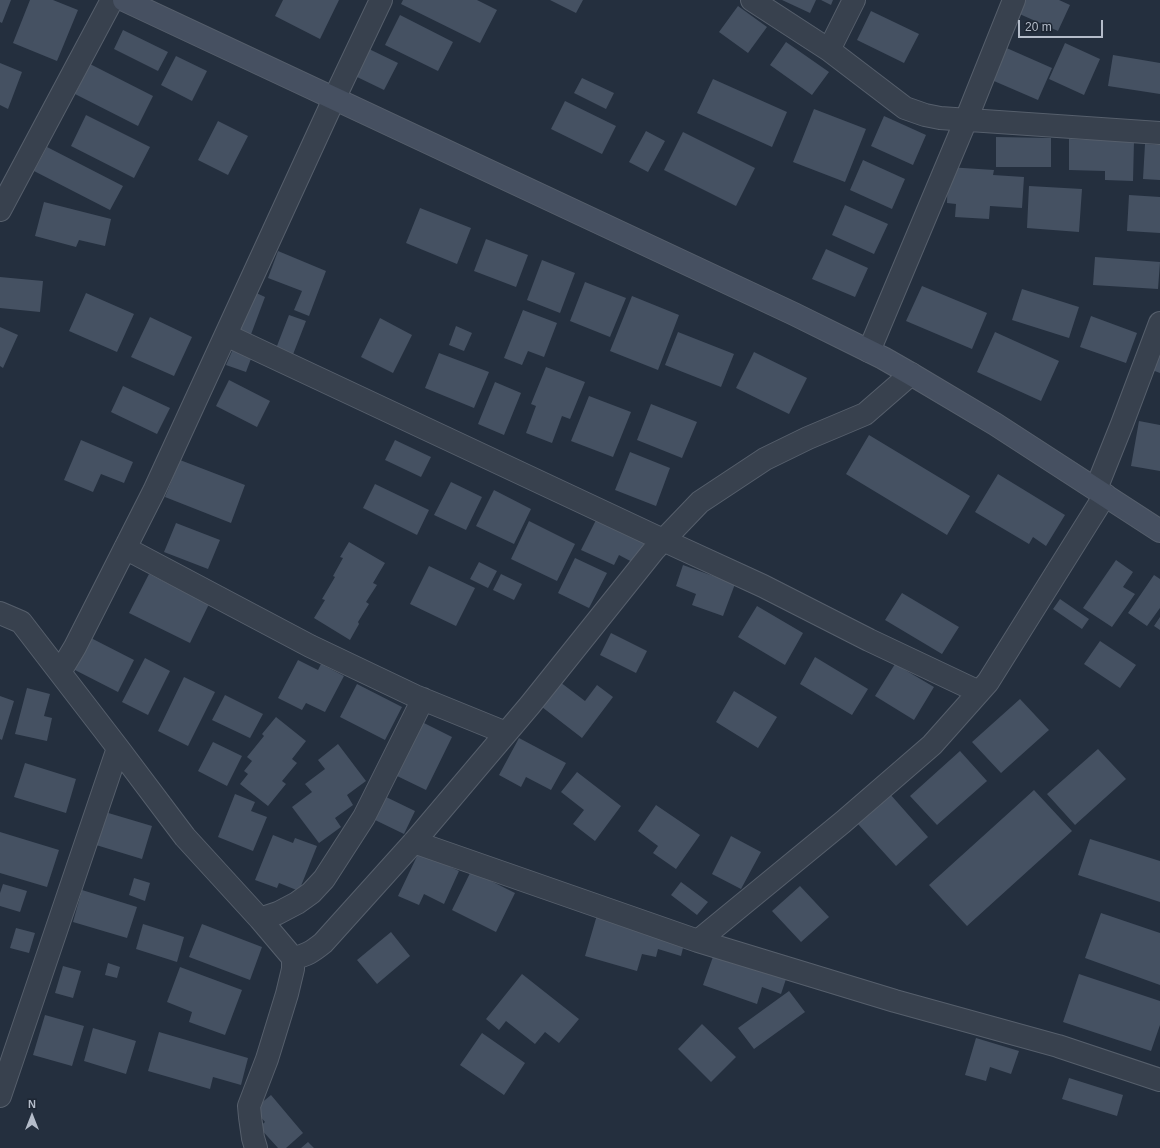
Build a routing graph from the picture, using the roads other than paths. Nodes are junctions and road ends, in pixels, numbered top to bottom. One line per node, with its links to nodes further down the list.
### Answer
1 (112, 0): 11 (street)
2 (124, 0): 8 (street)
3 (381, 0): 8 (street)
4 (752, 0): 7 (street)
5 (854, 0): 7 (street)
6 (1014, 0): 9 (street)
7 (829, 50): 9 (street)
8 (334, 99): 13 (street); 14 (street)
9 (966, 120): 10 (street); 14 (street)
10 (1160, 133)
11 (0, 210)
12 (1160, 323): 16 (street)
13 (226, 335): 18 (street); 19 (street)
14 (869, 351): 15 (street)
15 (911, 374): 16 (street); 18 (street)
16 (1100, 492): 17 (street); 22 (street)
17 (1160, 531)
18 (663, 540): 22 (street); 24 (street)
19 (125, 548): 21 (street); 23 (street)
20 (0, 613): 21 (street)
21 (60, 672): 25 (street)
22 (979, 692): 28 (street)
23 (423, 700): 24 (street); 27 (street)
24 (506, 733): 26 (street)
25 (118, 748): 27 (street); 31 (street)
26 (414, 842): 28 (street); 29 (street)
27 (260, 919): 29 (street)
28 (698, 941): 30 (street)
29 (293, 958): 32 (street)
30 (1160, 1080)
31 (0, 1096)
32 (256, 1148)

